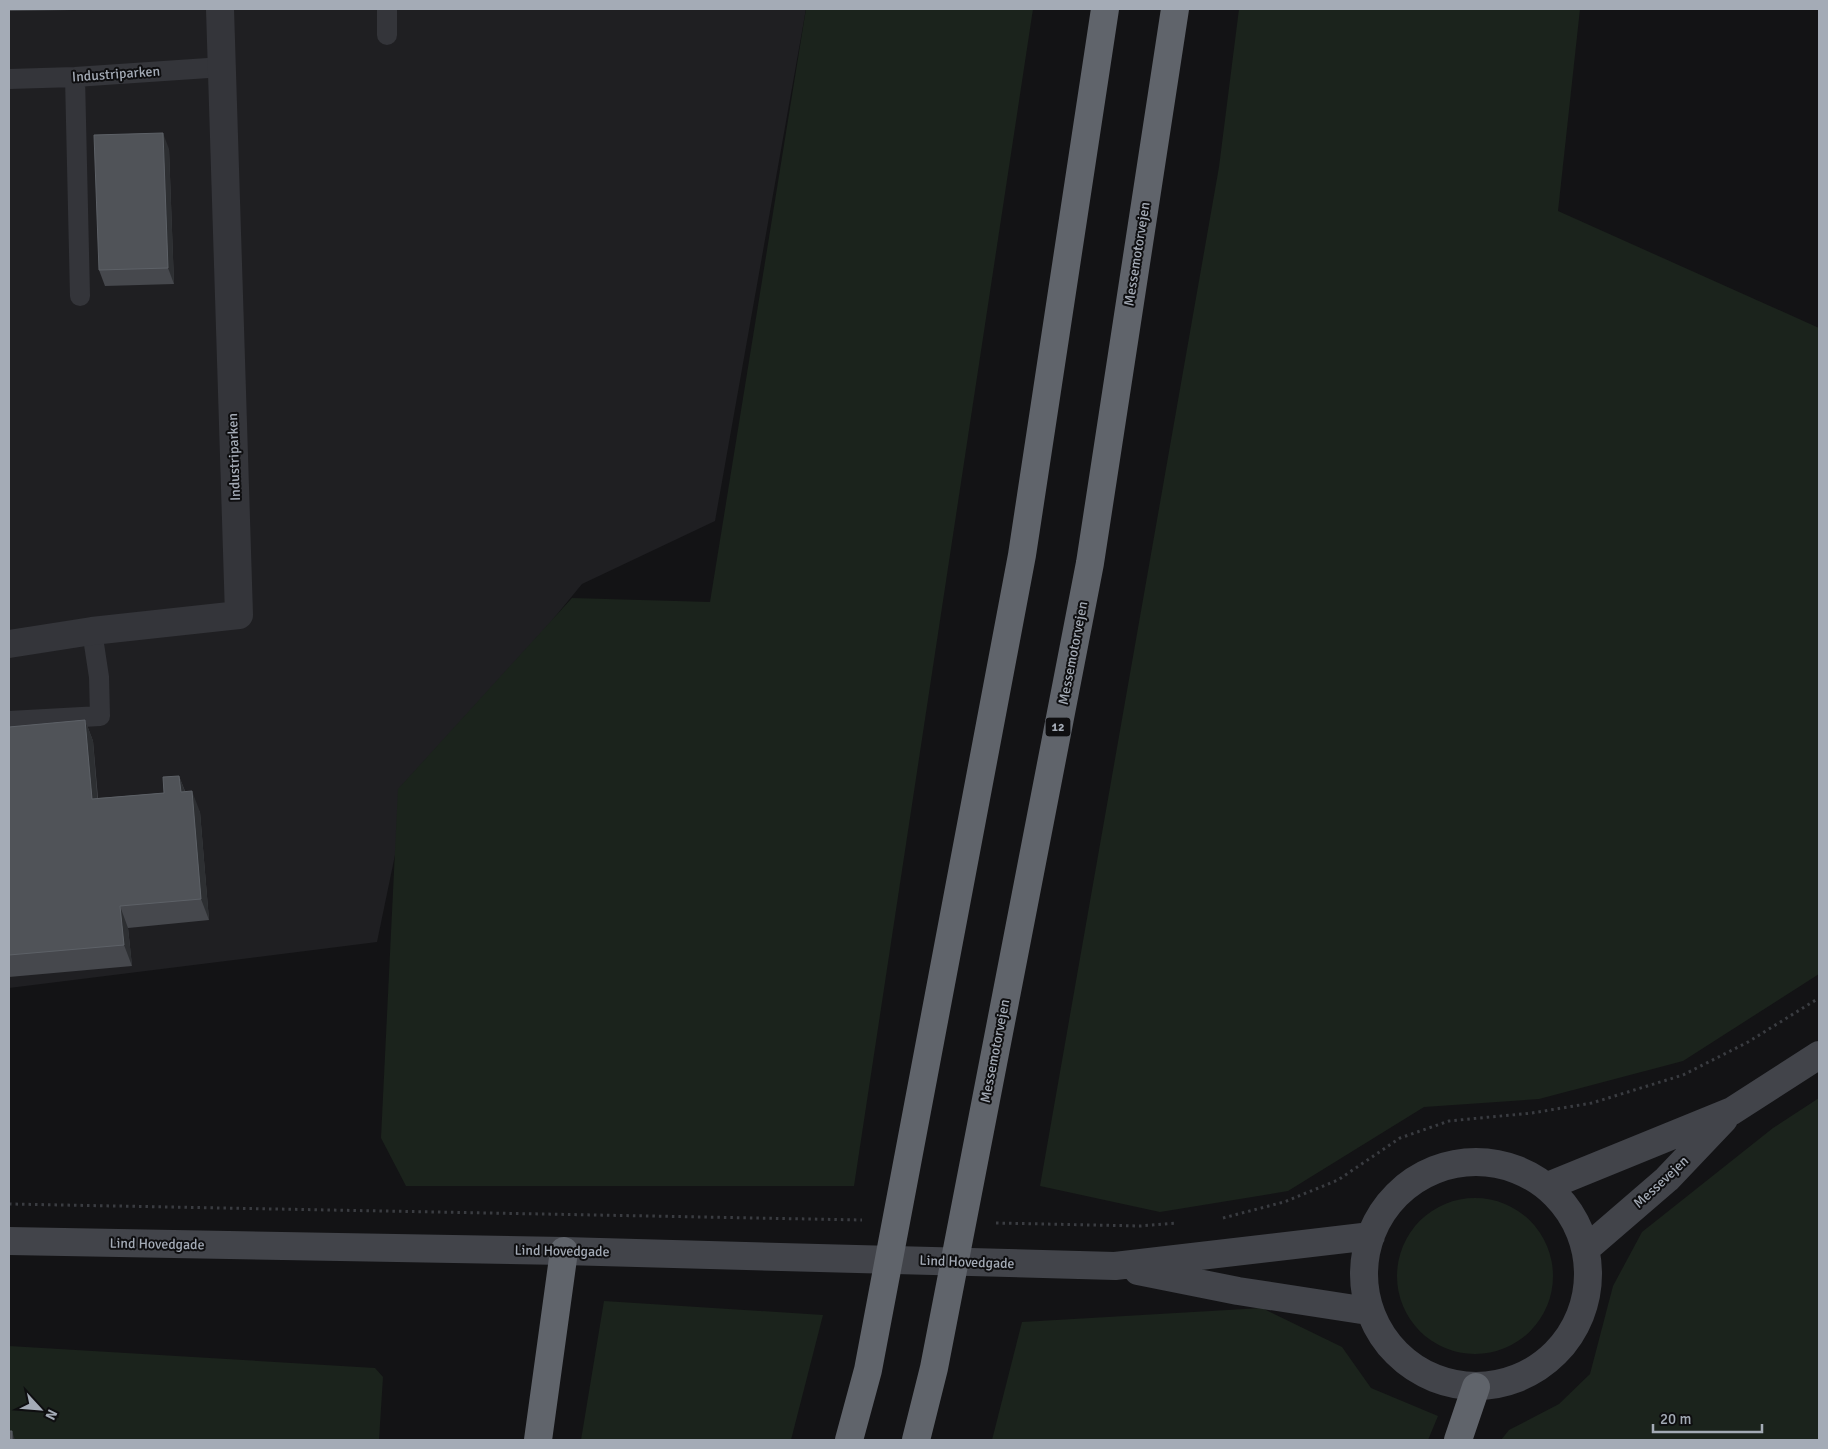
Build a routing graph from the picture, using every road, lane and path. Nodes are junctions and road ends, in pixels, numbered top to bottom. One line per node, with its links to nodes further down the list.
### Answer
1 (220, 9): 6 (street, Industriparken)
2 (387, 9): 5 (lane)
3 (1105, 9): 30 (highway)
4 (1175, 9): 31 (highway, Messemotorvejen / 12)
5 (387, 35)
6 (223, 67): 7 (lane, Industriparken); 10 (street, Industriparken)
7 (75, 77): 8 (lane, Industriparken); 9 (lane)
8 (9, 79)
9 (80, 296)
10 (92, 631): 11 (street, Industriparken); 12 (lane)
11 (9, 644)
12 (9, 720)
13 (1819, 998): 19 (path)
14 (1819, 1055): 15 (main road, Messevejen)
15 (1732, 1111): 16 (main road, Messevejen); 24 (main road, Messevejen)
16 (1548, 1186): 22 (main road); 24 (main road)
17 (9, 1204): 18 (path)
18 (800, 1219)
19 (1216, 1220)
20 (1178, 1223): 21 (path)
21 (1140, 1226)
22 (1371, 1236): 26 (main road, Lind Hovedgade); 27 (main road)
23 (9, 1241): 25 (main road, Lind Hovedgade)
24 (1587, 1248): 28 (main road)
25 (564, 1251): 26 (main road, Lind Hovedgade); 29 (highway)
26 (1115, 1266): 27 (main road, Lind Hovedgade)
27 (1368, 1311): 28 (main road)
28 (1476, 1387): 32 (highway)
29 (538, 1440)
30 (849, 1440)
31 (916, 1440)
32 (1458, 1440)

